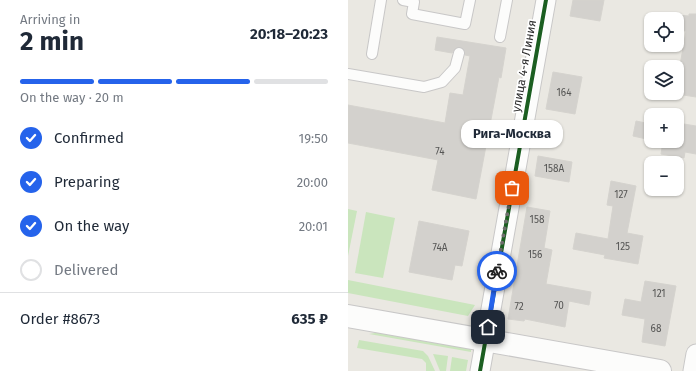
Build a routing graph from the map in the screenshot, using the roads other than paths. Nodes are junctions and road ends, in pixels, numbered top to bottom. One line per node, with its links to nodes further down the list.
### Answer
1 (381, 0): 8 (lane)
2 (403, 0): 3 (lane)
3 (470, 0)
4 (507, 0): 6 (lane)
5 (546, 0): 11 (street, улица 4-я Линия)
6 (500, 37)
7 (459, 53): 9 (lane)
8 (372, 54)
9 (348, 74)
10 (348, 316): 11 (main road)
11 (486, 340): 13 (street, улица 4-я Линия); 14 (main road)
12 (696, 354): 15 (street)
13 (480, 371)
14 (660, 371)
15 (693, 371)

